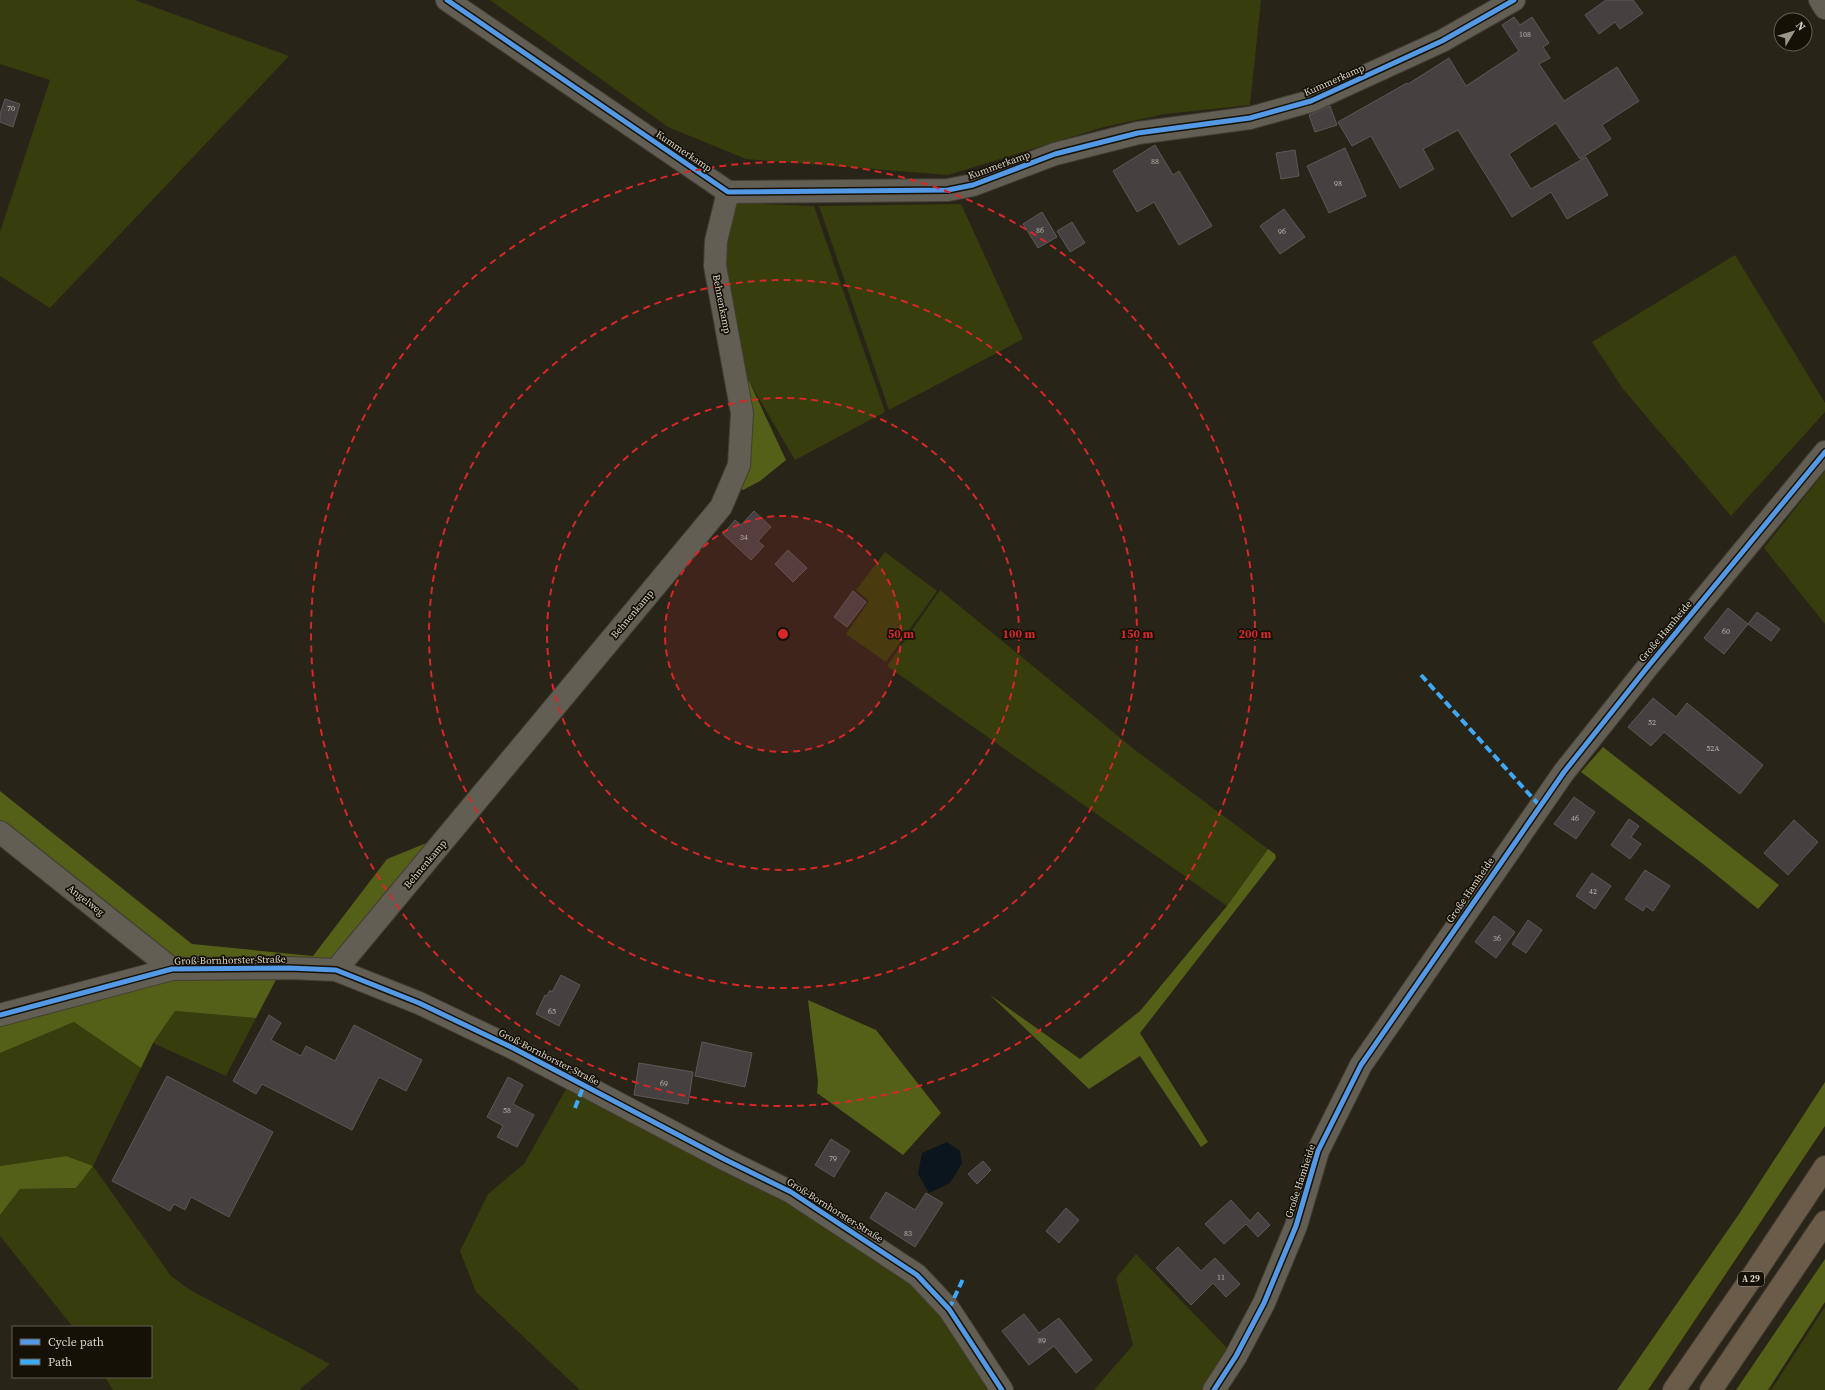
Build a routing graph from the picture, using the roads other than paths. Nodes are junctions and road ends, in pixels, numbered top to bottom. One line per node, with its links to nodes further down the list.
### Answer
1 (447, 0): 5 (street, Kummerkamp)
2 (1514, 0): 5 (street, Kummerkamp)
3 (1820, 0): 4 (street)
4 (1825, 8)
5 (728, 192): 9 (street, Behnenkamp)
6 (1825, 452): 14 (street, Große Hamheide)
7 (0, 832): 8 (street, Angelweg)
8 (172, 969): 9 (street, Groß-Bornhorster-Straße); 10 (street, Groß-Bornhorster-Straße)
9 (336, 970): 13 (street, Groß-Bornhorster-Straße)
10 (0, 1015)
11 (1825, 1167): 15 (highway, A 29)
12 (1825, 1222): 16 (highway)
13 (1002, 1390)
14 (1214, 1390)
15 (1674, 1390)
16 (1711, 1390)

